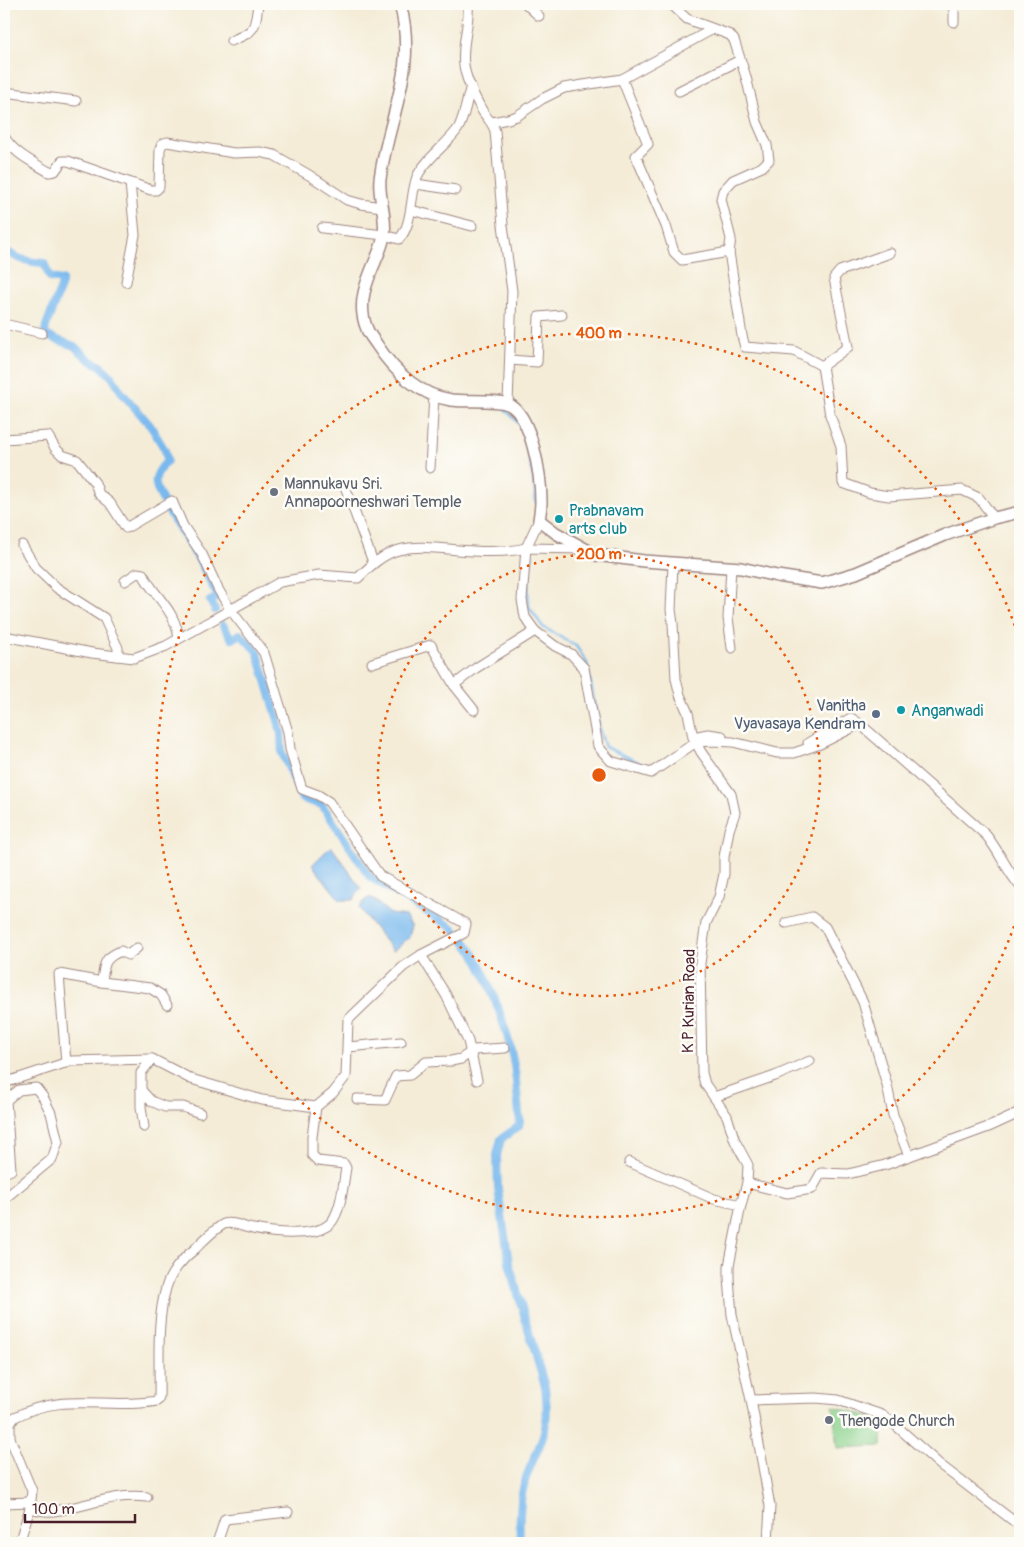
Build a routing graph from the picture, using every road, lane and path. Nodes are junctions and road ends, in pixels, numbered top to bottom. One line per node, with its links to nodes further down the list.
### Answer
1 (258, 4): 10 (street)
2 (400, 4): 22 (main road)
3 (468, 4): 13 (street)
4 (526, 4): 7 (street)
5 (671, 4): 9 (street)
6 (954, 4): 8 (street)
7 (539, 16)
8 (954, 22)
9 (713, 29): 11 (street); 12 (street)
10 (231, 41)
11 (740, 60): 14 (street); 27 (street)
12 (622, 79): 17 (street); 27 (street)
13 (471, 86): 17 (street); 20 (street)
14 (679, 91)
15 (4, 92): 16 (street)
16 (76, 101)
17 (492, 122): 33 (street)
18 (4, 136): 19 (street)
19 (130, 183): 22 (street); 29 (street)
20 (416, 184): 21 (street); 23 (street)
21 (456, 190)
22 (382, 207): 26 (main road)
23 (411, 210): 24 (street); 26 (street)
24 (472, 226)
25 (322, 228): 26 (street)
26 (384, 235): 35 (main road)
27 (729, 252): 34 (street)
28 (890, 253): 34 (street)
29 (126, 282)
30 (562, 315): 33 (street)
31 (4, 324): 32 (street)
32 (42, 333)
33 (510, 360): 36 (street)
34 (822, 366): 41 (street)
35 (434, 395): 36 (main road); 38 (street)
36 (508, 404): 42 (main road)
37 (4, 439): 50 (street)
38 (430, 468)
39 (346, 489): 46 (street)
40 (1020, 512): 41 (main road)
41 (994, 518): 48 (main road)
42 (539, 520): 44 (street); 45 (main road)
43 (22, 545): 55 (street)
44 (526, 548): 45 (street); 46 (street); 51 (street)
45 (584, 550): 47 (main road)
46 (373, 562): 50 (street)
47 (673, 564): 48 (main road); 59 (street, K P Kurian Road)
48 (730, 568): 54 (street)
49 (125, 581): 53 (street)
50 (228, 611): 53 (street); 63 (street)
51 (535, 631): 57 (street); 59 (street)
52 (4, 636): 55 (street)
53 (179, 638): 55 (street)
54 (732, 648)
55 (118, 656)
56 (372, 663): 57 (street)
57 (454, 685): 58 (street)
58 (474, 710)
59 (694, 740): 60 (street); 76 (street, K P Kurian Road)
60 (1020, 886)
61 (786, 922): 83 (street)
62 (137, 948): 64 (street)
63 (421, 955): 67 (street); 69 (street)
64 (102, 982): 65 (street); 72 (street)
65 (167, 1005)
66 (401, 1042): 67 (street)
67 (348, 1047): 79 (street)
68 (505, 1048): 69 (street)
69 (471, 1054): 73 (street); 77 (street)
70 (152, 1060): 72 (street); 75 (street); 79 (street)
71 (810, 1061): 76 (street)
72 (66, 1063): 74 (street)
73 (477, 1080)
74 (4, 1083)
75 (140, 1090): 81 (street); 82 (street)
76 (714, 1097): 86 (street, K P Kurian Road)
77 (358, 1099)
78 (5, 1101): 85 (street); 87 (street)
79 (316, 1107): 90 (street)
80 (1020, 1110): 83 (street)
81 (200, 1113)
82 (144, 1127)
83 (909, 1156): 86 (street)
84 (629, 1162): 88 (street)
85 (4, 1173)
86 (747, 1183): 88 (street, K P Kurian Road)
87 (4, 1199)
88 (741, 1205): 89 (street, K P Kurian Road)
89 (751, 1400): 95 (street); 98 (street, K P Kurian Road)
90 (7, 1437): 93 (street)
91 (147, 1496): 93 (street)
92 (4, 1503): 93 (street)
93 (30, 1505): 96 (street)
94 (288, 1512): 97 (street)
95 (1020, 1526)
96 (17, 1543)
97 (217, 1543)
98 (768, 1543)

